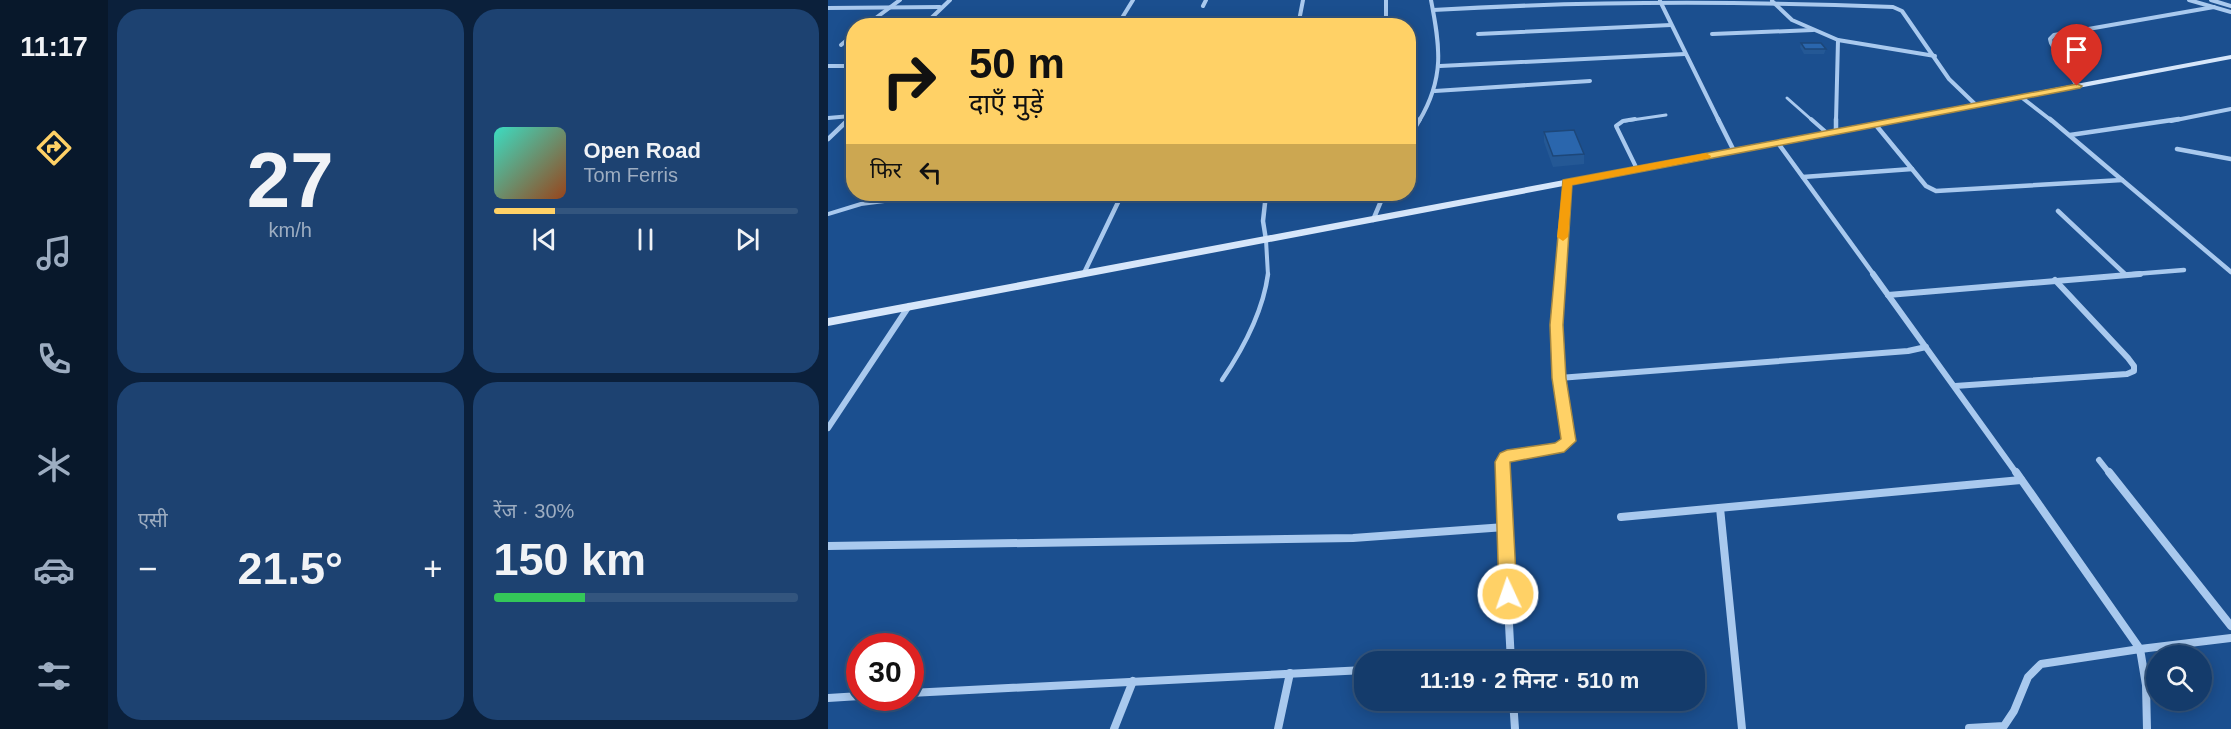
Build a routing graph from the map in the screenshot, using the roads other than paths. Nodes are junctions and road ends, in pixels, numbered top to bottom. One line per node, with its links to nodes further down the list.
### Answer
1 (900, 0): 18 (street)
2 (950, 0): 14 (street)
3 (1133, 0): 24 (street)
4 (1206, 0): 12 (street)
5 (1303, 0): 25 (street)
6 (1386, 0): 26 (street)
7 (1431, 0): 19 (street)
8 (2188, 0): 15 (street)
9 (2211, 0): 13 (street)
10 (1772, 1): 11 (street); 28 (street); 35 (street)
11 (1661, 2): 19 (street); 27 (street)
12 (1203, 6)
13 (2231, 6)
14 (940, 7): 18 (street); 23 (street)
15 (2214, 7): 20 (street); 41 (street)
16 (828, 8): 17 (street)
17 (835, 8): 18 (street); 21 (street)
18 (887, 8): 22 (street)
19 (1432, 10): 39 (street)
20 (2231, 12)
21 (828, 13)
22 (875, 18)
23 (930, 18)
24 (1122, 18)
25 (1299, 18)
26 (1386, 18)
27 (1671, 25): 29 (street); 34 (street)
28 (1816, 30): 30 (street); 31 (street)
29 (1478, 34)
30 (1712, 34)
31 (1838, 40): 35 (street); 53 (street)
32 (846, 41): 33 (street)
33 (841, 45)
34 (1685, 54): 39 (street); 58 (street)
35 (1935, 56): 45 (street)
36 (2231, 57): 41 (main road)
37 (828, 66): 38 (street)
38 (844, 66)
39 (1440, 66): 42 (street)
40 (1590, 81): 42 (street)
41 (2077, 86): 43 (main road)
42 (1435, 91): 52 (street)
43 (2021, 97): 45 (main road); 54 (street)
44 (1787, 98): 53 (lane)
45 (1976, 105): 51 (main road)
46 (2231, 109): 54 (street)
47 (1666, 115): 60 (lane)
48 (846, 116): 49 (street)
49 (828, 118)
50 (846, 121): 55 (street)
51 (1875, 124): 53 (main road); 61 (street)
52 (1416, 125)
53 (1831, 132): 56 (main road)
54 (2070, 135): 63 (street)
55 (828, 138)
56 (1778, 143): 58 (main road); 62 (street)
57 (2177, 149): 59 (street)
58 (1734, 151): 60 (main road)
59 (2231, 159)
60 (1637, 169): 64 (main road)
61 (1912, 169): 62 (street); 63 (street)
62 (1803, 177): 78 (street)
63 (2122, 180): 74 (street)
64 (1566, 183): 71 (main road); 82 (street)
65 (890, 201): 70 (lane)
66 (1119, 201): 75 (street)
67 (1265, 201): 72 (street)
68 (1381, 201): 71 (street)
69 (2058, 211): 76 (street)
70 (828, 214)
71 (1373, 220): 72 (main road)
72 (1266, 240): 75 (main road); 83 (lane)
73 (2184, 270): 76 (street)
74 (2231, 272)
75 (1084, 273): 79 (main road)
76 (2126, 274): 77 (street)
77 (2055, 280): 78 (street); 84 (street)
78 (1888, 295): 81 (street)
79 (909, 306): 80 (main road); 85 (street)
80 (828, 322)
81 (1926, 347): 82 (street); 84 (street)
82 (1559, 378): 90 (street)
83 (1222, 380)
84 (1955, 386): 87 (street)
85 (828, 428)
86 (2099, 460): 92 (street)
87 (2021, 480): 88 (street); 94 (street)
88 (1720, 508): 89 (street); 107 (street)
89 (1621, 517)
90 (1504, 527): 91 (street); 95 (street)
91 (828, 546)
92 (2231, 626)
93 (2231, 638): 94 (street)
94 (2140, 649): 103 (street); 108 (street)
95 (1510, 651)
96 (1354, 670): 97 (street)
97 (1290, 673): 98 (street); 105 (street)
98 (1133, 681): 99 (street); 104 (street)
99 (924, 692)
100 (846, 697): 101 (street)
101 (828, 698)
102 (1514, 711): 106 (street)
103 (1969, 728)
104 (1114, 729)
105 (1278, 729)
106 (1515, 729)
107 (1742, 729)
108 (2147, 729)

